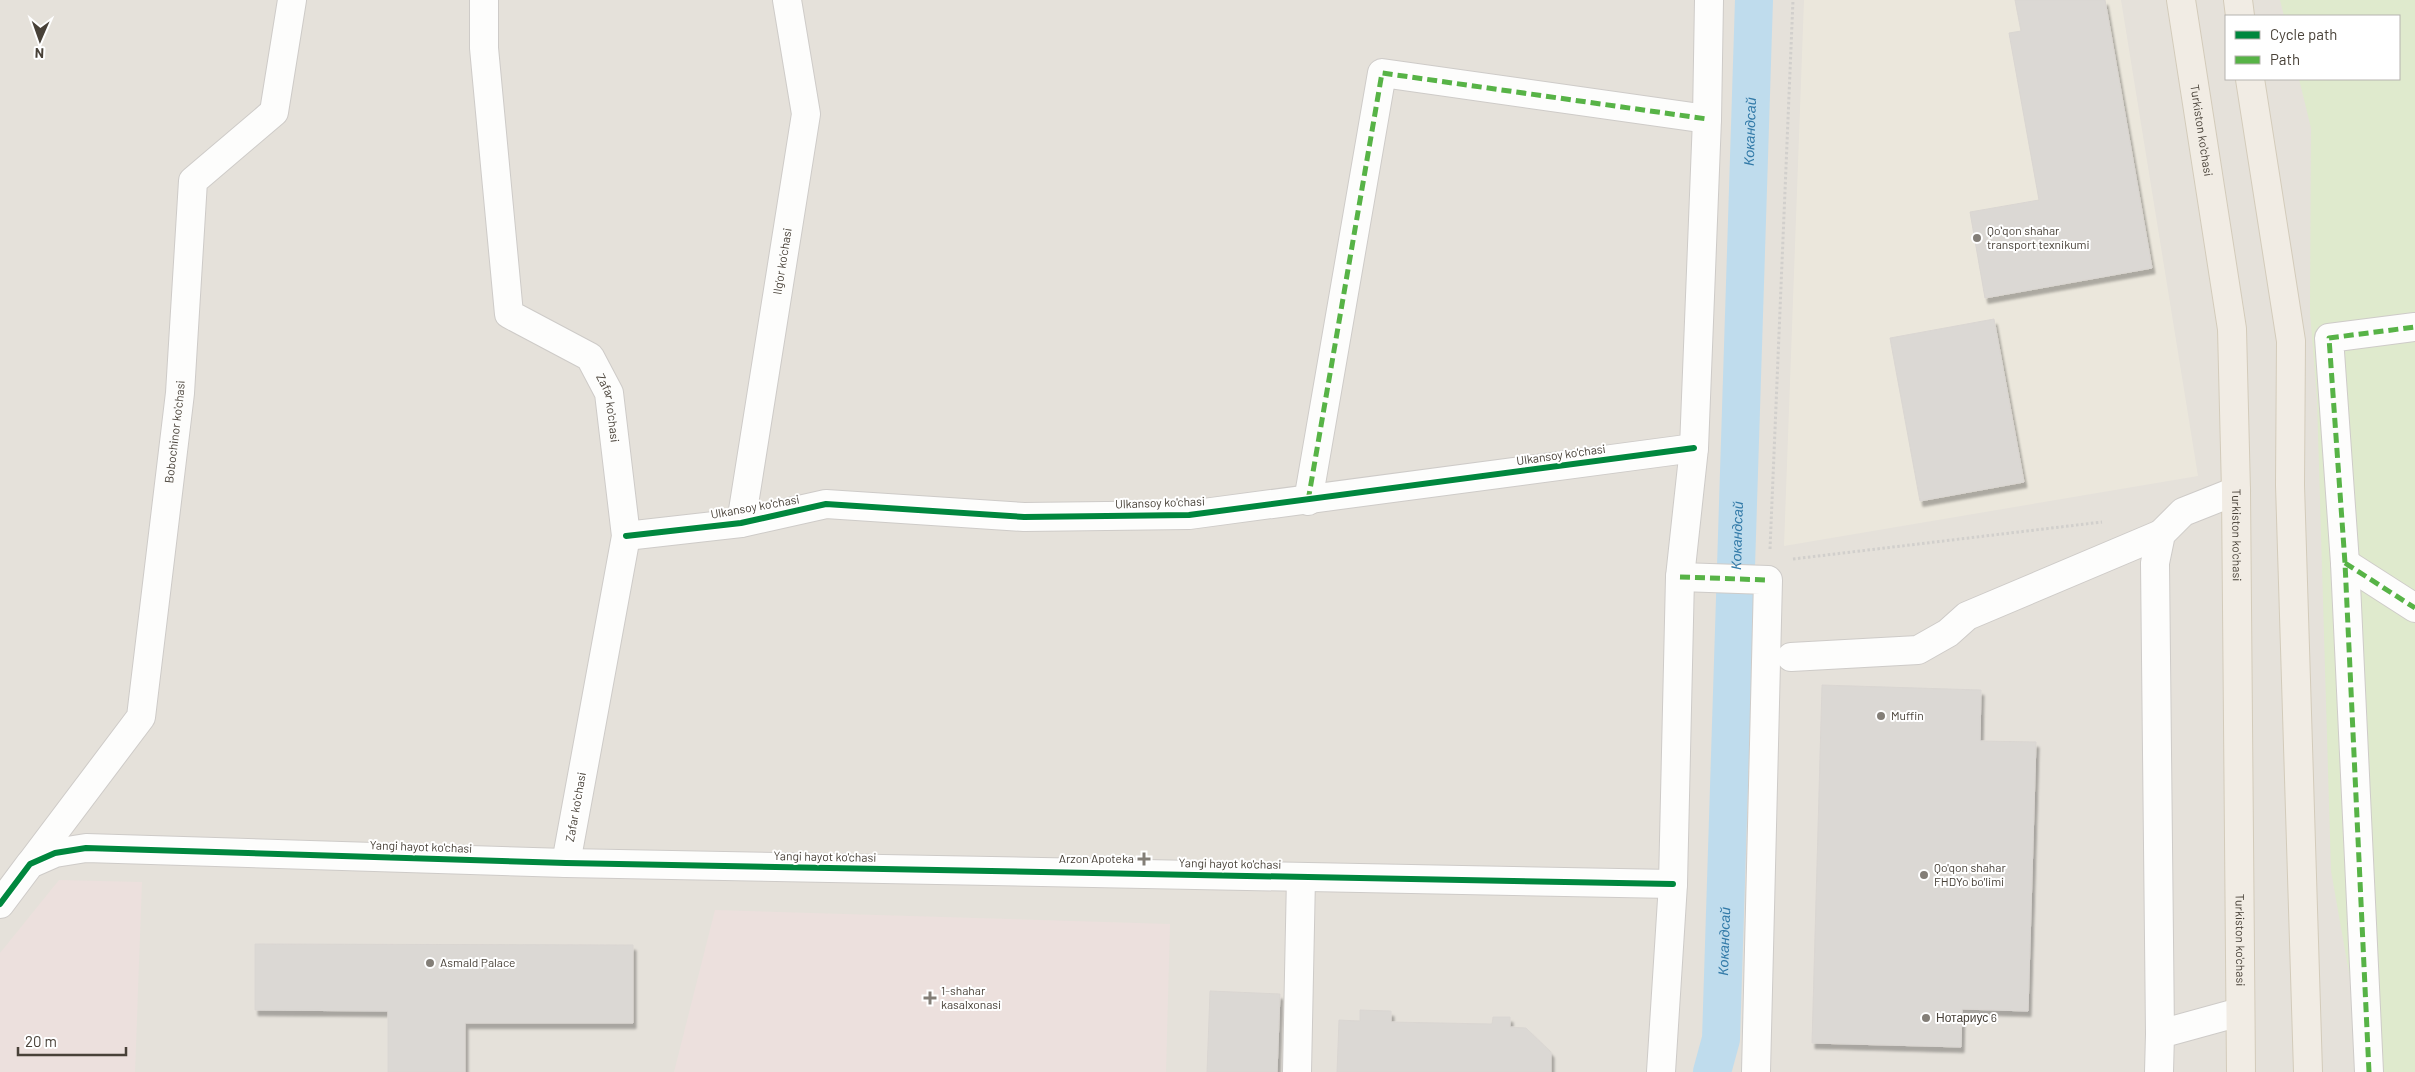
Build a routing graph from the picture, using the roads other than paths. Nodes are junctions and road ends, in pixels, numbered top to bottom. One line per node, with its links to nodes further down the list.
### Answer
1 (292, 0): 22 (street, Bobochinor ko'chasi)
2 (484, 0): 16 (street, Zafar ko'chasi)
3 (787, 0): 14 (street, Ilg'or ko'chasi)
4 (1709, 0): 9 (street)
5 (2182, 0): 12 (main road, Turkiston ko'chasi)
6 (2238, 0): 7 (main road)
7 (2240, 15)
8 (2250, 80): 33 (main road)
9 (1707, 119): 11 (street); 13 (street)
10 (2415, 327): 17 (street)
11 (1694, 448): 13 (street, Ulkansoy ko'chasi); 18 (street)
12 (2236, 491): 15 (street); 26 (main road, Turkiston ko'chasi)
13 (1308, 501): 14 (street, Ulkansoy ko'chasi)
14 (741, 523): 16 (street, Ulkansoy ko'chasi)
15 (2162, 534): 20 (street); 27 (street)
16 (626, 536): 21 (street, Zafar ko'chasi)
17 (2345, 563): 19 (street); 34 (street)
18 (1680, 577): 24 (street); 30 (street)
19 (2415, 608)
20 (1792, 657)
21 (566, 863): 22 (street, Yangi hayot ko'chasi); 23 (street, Yangi hayot ko'chasi)
22 (30, 864): 25 (street, Yangi hayot ko'chasi)
23 (1301, 877): 24 (street, Yangi hayot ko'chasi); 28 (street)
24 (1673, 884): 29 (street)
25 (0, 904)
26 (2240, 1012): 27 (street); 32 (main road, Turkiston ko'chasi)
27 (2160, 1034): 31 (street)
28 (1297, 1072)
29 (1661, 1072)
30 (1756, 1072)
31 (2159, 1072)
32 (2242, 1072)
33 (2308, 1072)
34 (2369, 1072)

